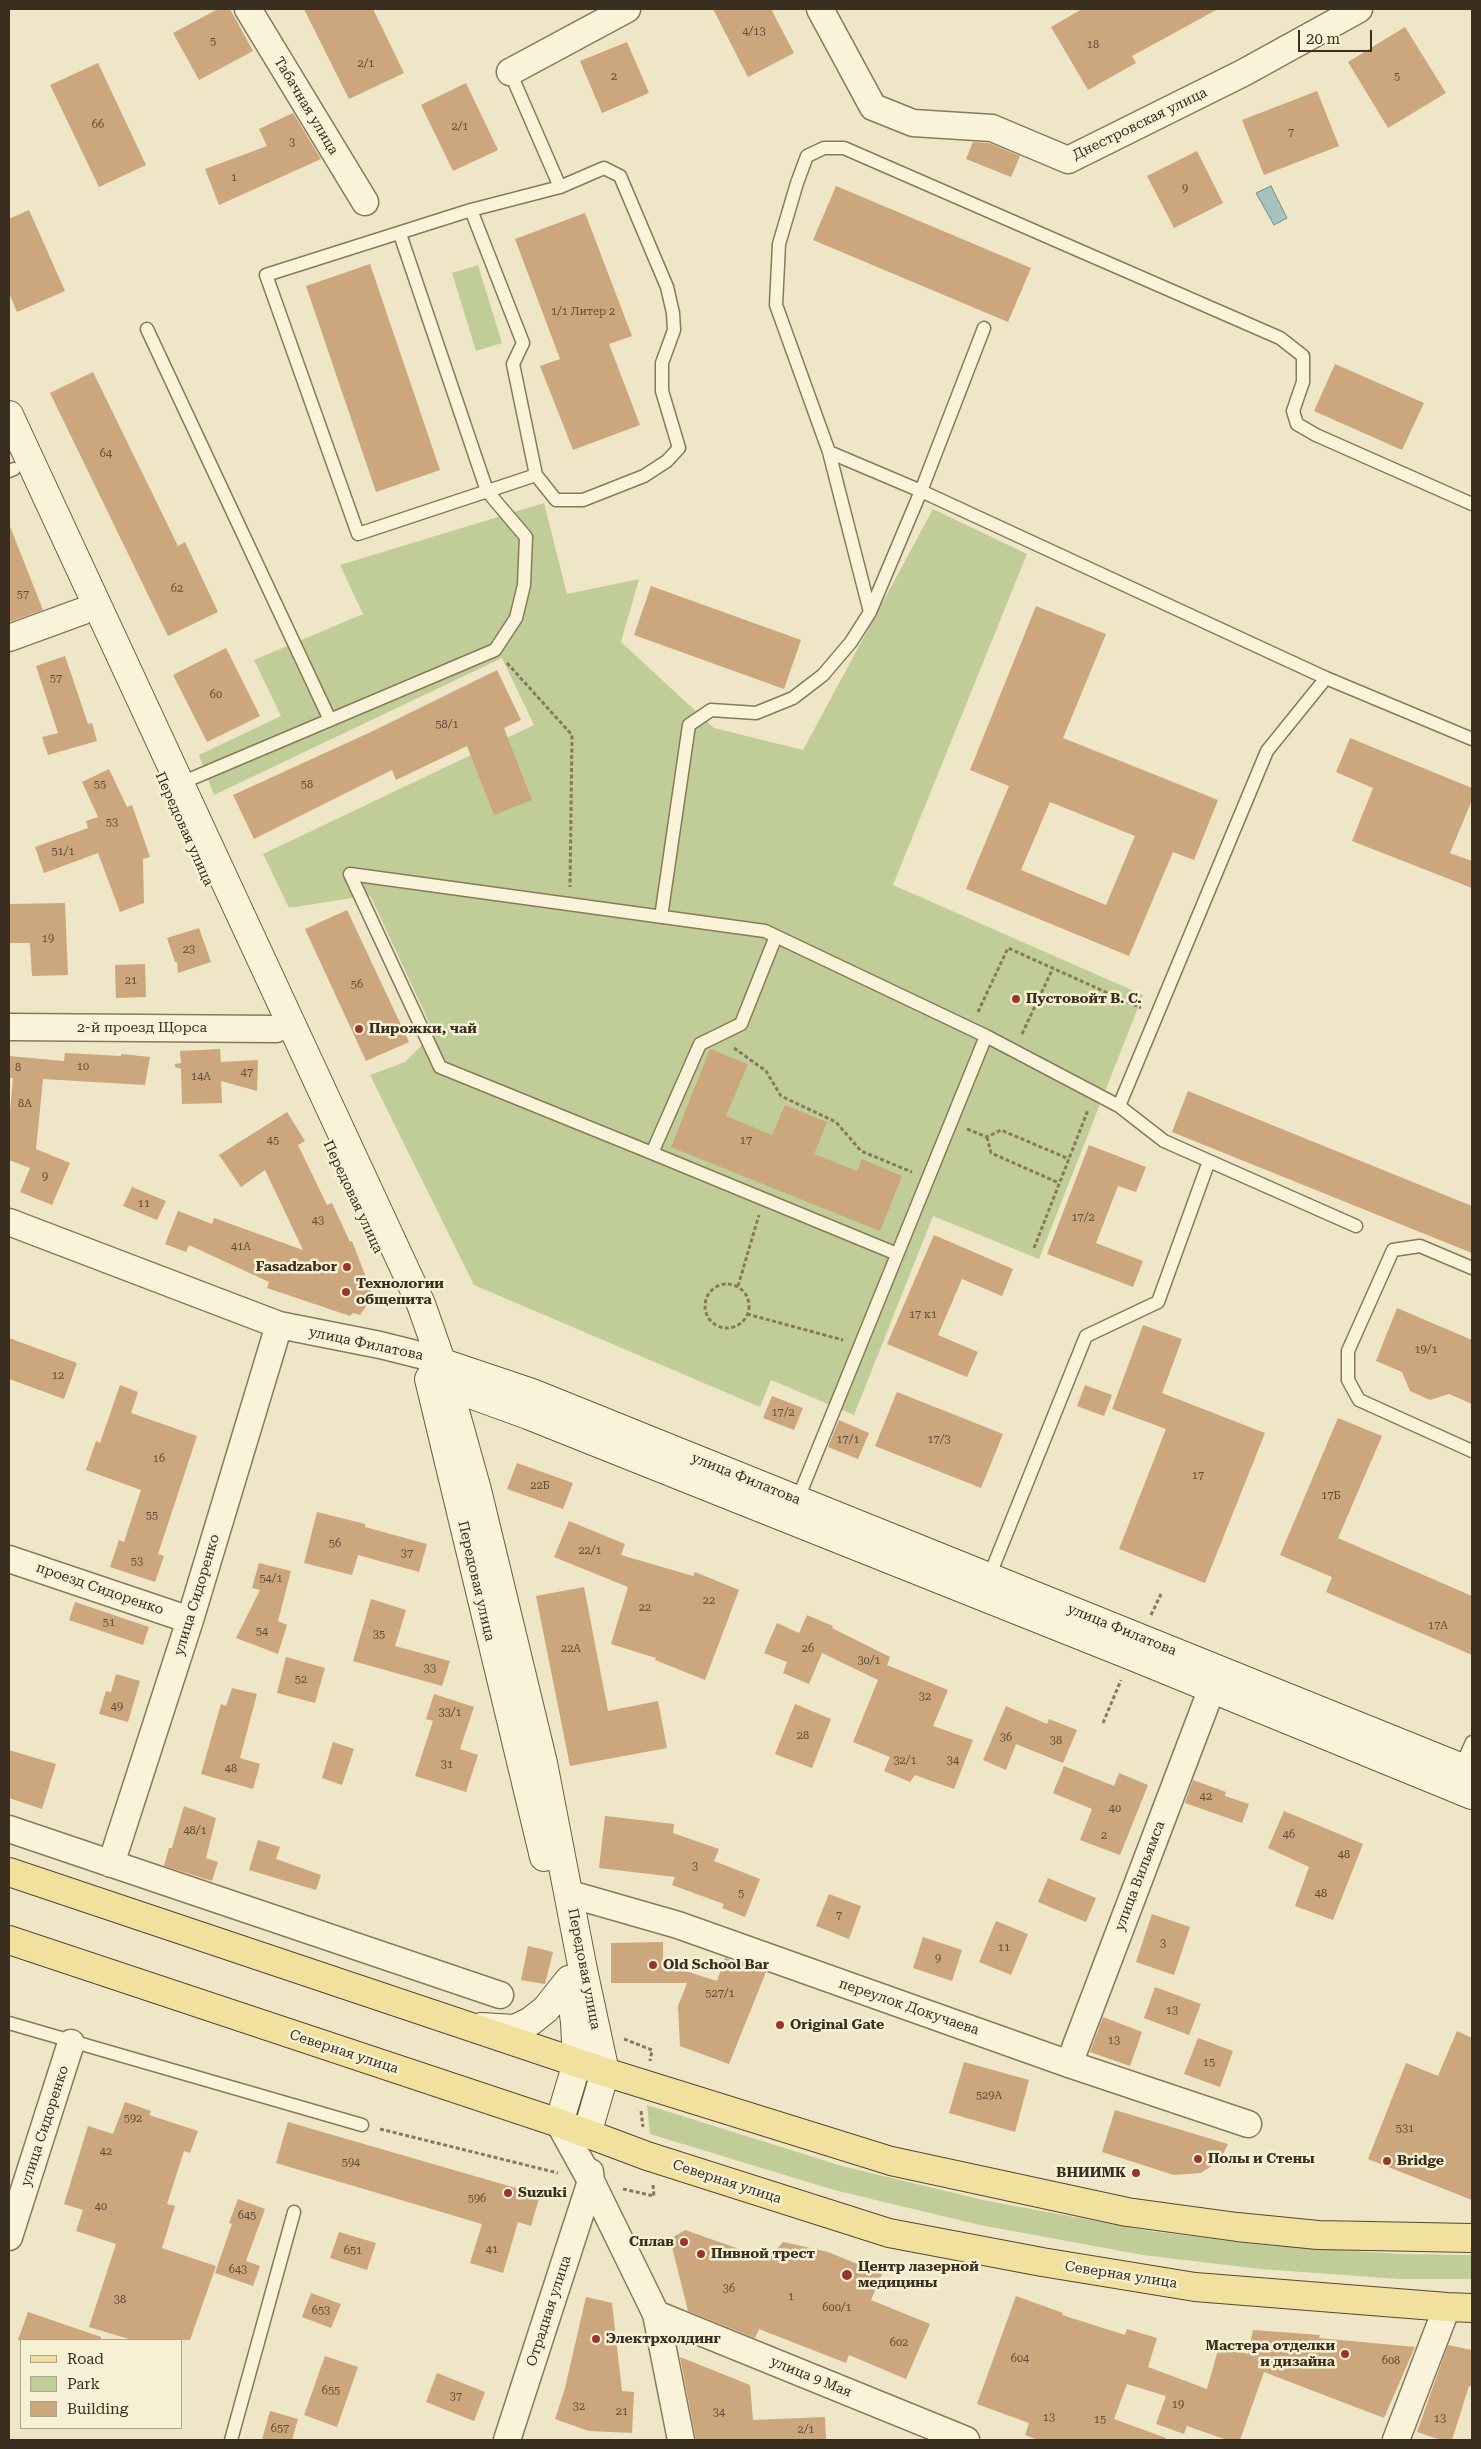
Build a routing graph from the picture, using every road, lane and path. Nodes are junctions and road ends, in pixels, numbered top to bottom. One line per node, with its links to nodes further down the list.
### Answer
1 (248, 9): 7 (street, Табачная улица)
2 (627, 9): 5 (street)
3 (820, 9): 4 (street, Днестровская улица)
4 (1359, 9)
5 (510, 72): 6 (lane)
6 (560, 188): 8 (lane); 15 (lane)
7 (365, 202)
8 (471, 210): 9 (lane); 15 (lane)
9 (400, 234): 16 (lane); 16 (lane)
10 (984, 328): 17 (lane)
11 (147, 329): 24 (lane)
12 (9, 415): 26 (main road, Передовая улица)
13 (829, 452): 17 (lane); 18 (lane); 20 (lane)
14 (10, 466): 19 (main road, Передовая улица)
15 (536, 475): 16 (lane)
16 (487, 491): 22 (lane)
17 (921, 491): 20 (lane); 23 (lane)
18 (1472, 504)
19 (82, 611): 21 (street); 26 (main road, Передовая улица)
20 (870, 612): 28 (lane)
21 (9, 638)
22 (495, 650): 24 (lane); 27 (path)
23 (1326, 678): 25 (lane); 31 (lane)
24 (330, 720): 26 (lane)
25 (1472, 739)
26 (173, 786): 33 (main road, Передовая улица); 55 (main road, Передовая улица)
27 (570, 905): 28 (lane); 40 (lane)
28 (661, 917): 29 (lane)
29 (776, 936): 34 (lane); 35 (lane)
30 (1053, 968): 31 (path); 34 (path); 37 (path)
31 (1156, 1015): 39 (lane)
32 (9, 1027): 33 (street, 2-й проезд Щорса)
33 (276, 1029): 55 (main road, Передовая улица)
34 (970, 1029): 36 (lane)
35 (717, 1036): 40 (lane); 43 (path)
36 (986, 1036): 37 (lane); 43 (lane)
37 (1014, 1051): 38 (lane)
38 (1095, 1093): 39 (lane); 41 (path)
39 (1119, 1106): 42 (lane)
40 (652, 1154): 45 (lane)
41 (1069, 1159): 44 (path); 44 (path)
42 (1209, 1161): 47 (lane); 61 (lane)
43 (928, 1179): 49 (lane)
44 (1059, 1183): 48 (path)
45 (763, 1198): 49 (lane); 51 (path)
46 (9, 1222): 53 (street, улица Филатова)
47 (1356, 1226)
48 (1034, 1248)
49 (897, 1254): 54 (lane)
50 (1472, 1268): 58 (lane)
51 (738, 1286): 52 (path); 52 (path)
52 (747, 1314): 54 (path)
53 (279, 1325): 55 (street, улица Филатова); 62 (street, улица Сидоренко)
54 (860, 1344): 59 (lane)
55 (435, 1370): 56 (main road); 57 (main road, Передовая улица); 59 (main road, улица Филатова); 71 (main road, Передовая улица)
56 (506, 1406): 57 (main road); 59 (main road)
57 (464, 1436): 69 (main road, Передовая улица)
58 (1472, 1451)
59 (793, 1509): 61 (main road, улица Филатова); 63 (main road)
60 (9, 1559): 62 (street, проезд Сидоренко)
61 (989, 1577): 65 (main road, улица Филатова)
62 (190, 1620): 67 (street, улица Сидоренко)
63 (1212, 1688): 65 (main road); 77 (street, улица Вильямса)
64 (1472, 1742): 65 (lane)
65 (1464, 1780)
66 (9, 1829): 67 (street)
67 (110, 1864): 72 (street)
68 (9, 1872): 74 (main road)
69 (570, 1894): 77 (street, переулок Докучаева); 78 (main road, Передовая улица)
70 (9, 1940): 79 (main road, Северная улица)
71 (569, 1980): 74 (main road, Передовая улица); 76 (main road, Передовая улица)
72 (500, 1995)
73 (9, 2023): 75 (lane)
74 (474, 2027): 76 (main road)
75 (71, 2043): 81 (lane); 85 (street, улица Сидоренко)
76 (577, 2063): 78 (main road); 79 (main road, Передовая улица)
77 (1069, 2064): 80 (street, переулок Докучаева)
78 (605, 2072): 82 (main road, Передовая улица); 86 (main road)
79 (559, 2123): 82 (main road, Северная улица); 83 (street, Передовая улица)
80 (1248, 2124)
81 (362, 2125)
82 (587, 2134): 83 (street, Передовая улица); 87 (main road, Северная улица)
83 (591, 2181): 88 (street, Передовая улица); 90 (street, Отрадная улица)
84 (294, 2212): 89 (lane)
85 (9, 2237)
86 (1472, 2238)
87 (1460, 2307): 93 (street)
88 (656, 2314): 91 (street, Передовая улица); 92 (street, улица 9 Мая)
89 (231, 2440)
90 (506, 2440)
91 (681, 2440)
92 (966, 2440)
93 (1396, 2440)

